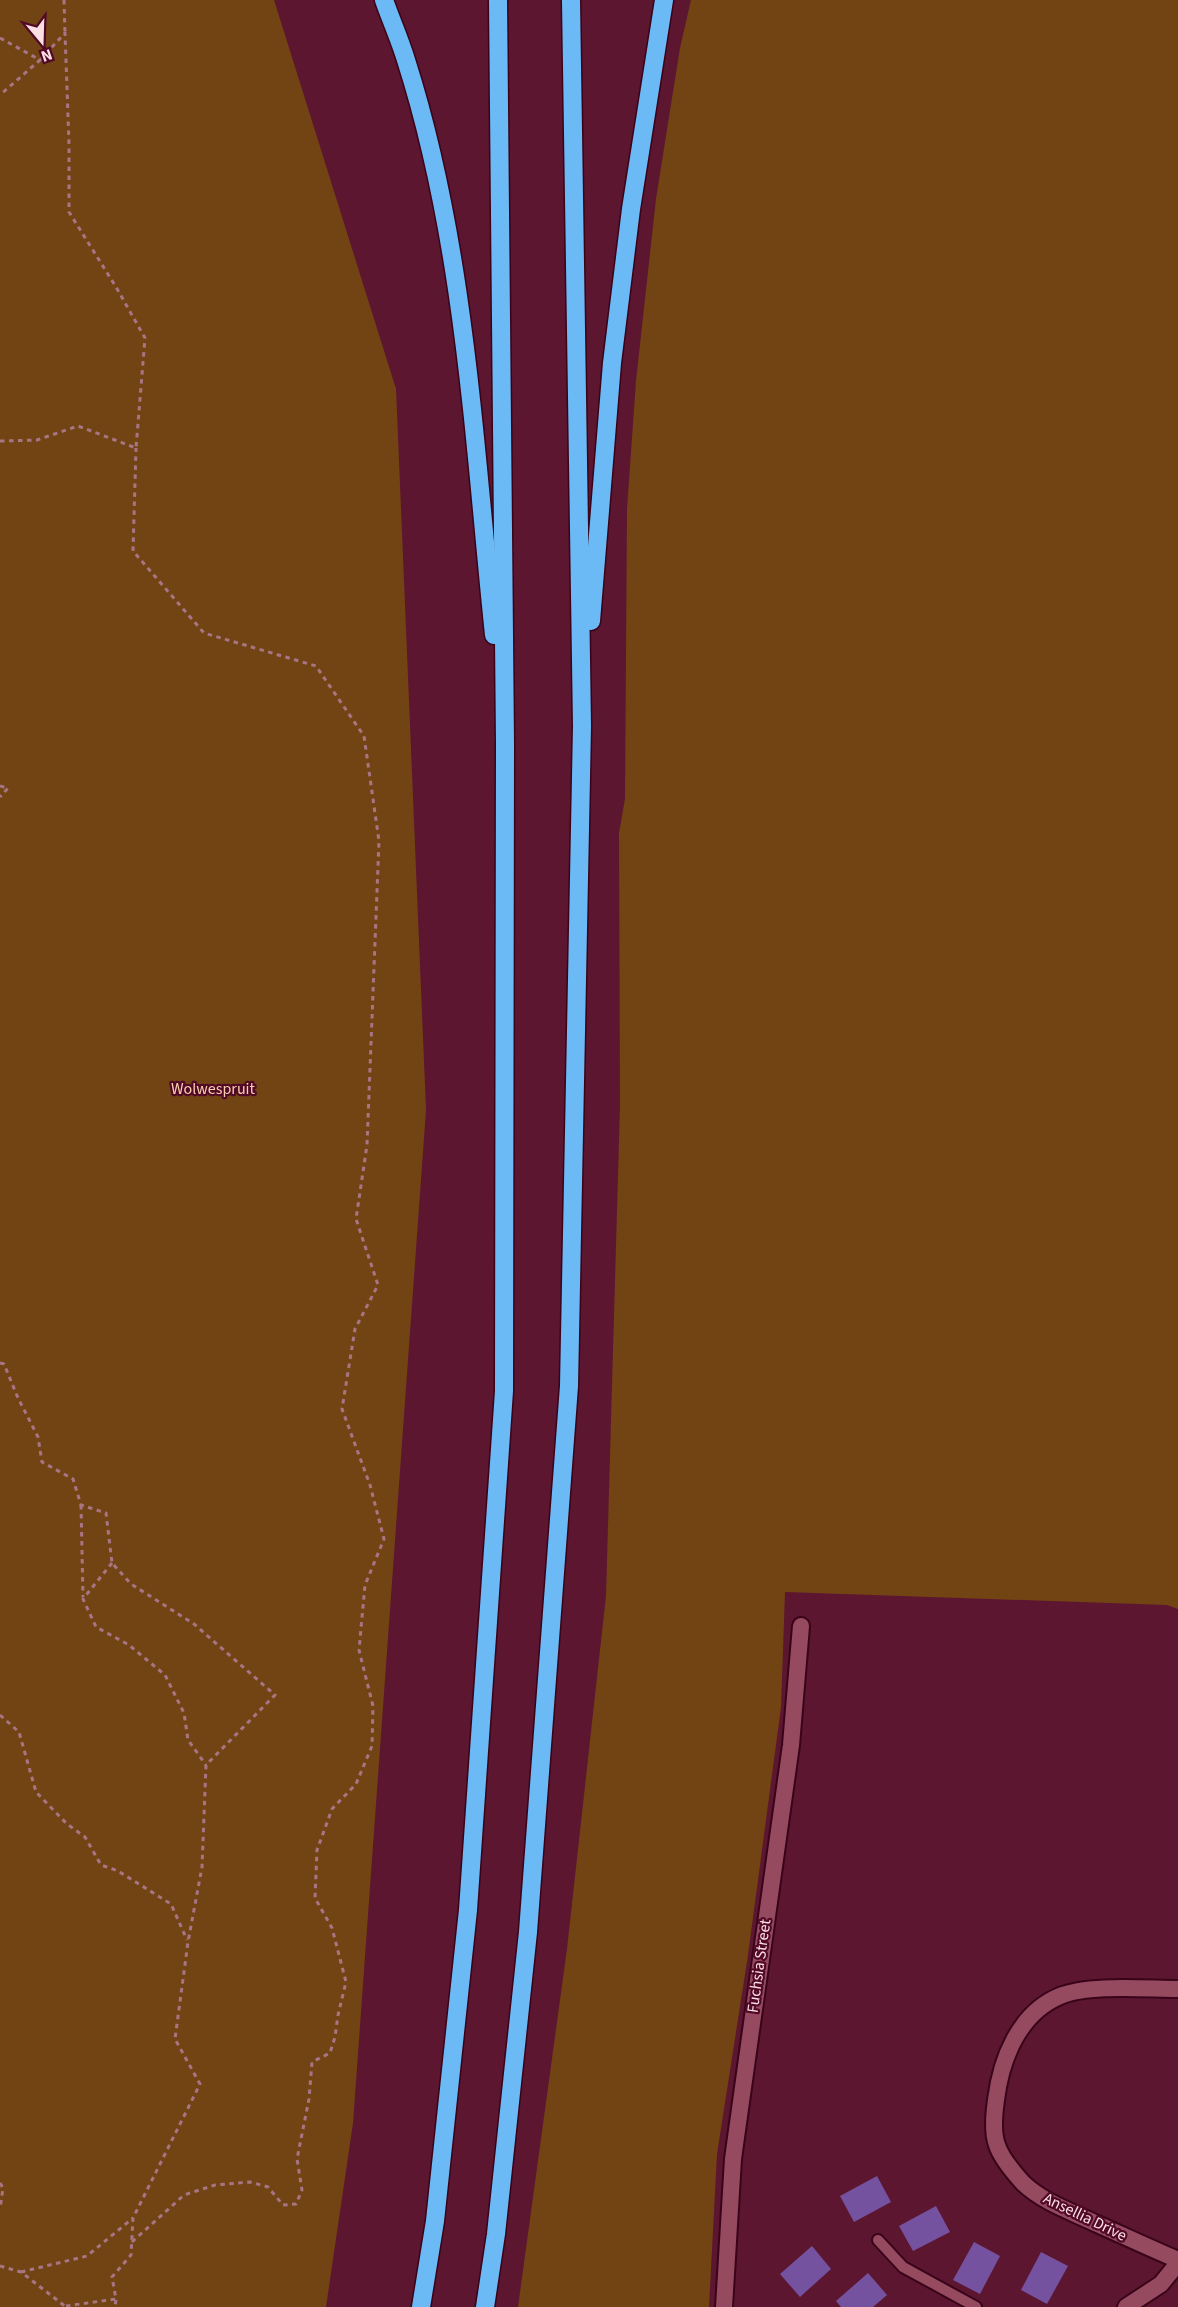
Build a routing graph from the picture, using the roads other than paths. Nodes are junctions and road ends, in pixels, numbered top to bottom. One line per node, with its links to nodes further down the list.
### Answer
1 (384, 0): 6 (highway)
2 (498, 0): 6 (highway)
3 (572, 0): 5 (highway)
4 (664, 0): 5 (highway)
5 (582, 726): 12 (highway)
6 (505, 744): 11 (highway)
7 (801, 1626): 13 (street, Fuchsia Street)
8 (1178, 1989): 10 (street, Ansellia Drive)
9 (878, 2240): 14 (lane)
10 (1178, 2262): 15 (street)
11 (421, 2307)
12 (485, 2307)
13 (724, 2307)
14 (976, 2307)
15 (1126, 2307)

